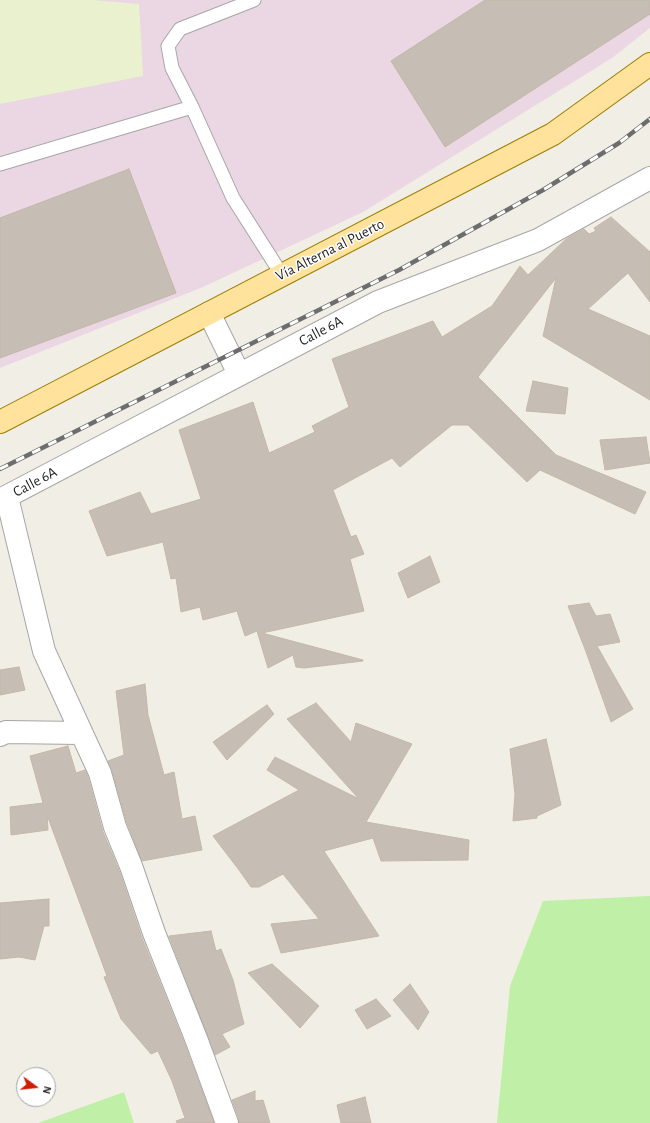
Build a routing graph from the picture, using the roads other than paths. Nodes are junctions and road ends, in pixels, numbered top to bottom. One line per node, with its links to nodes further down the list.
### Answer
1 (254, 0): 3 (lane)
2 (650, 64): 6 (main road, Vía Alterna al Puerto)
3 (192, 107): 4 (lane); 6 (lane)
4 (0, 164)
5 (650, 178): 8 (street, Calle 6A)
6 (282, 275): 7 (main road, Vía Alterna al Puerto)
7 (209, 313): 8 (street); 9 (main road, Vía Alterna al Puerto)
8 (239, 374): 10 (street, Calle 6A)
9 (0, 422)
10 (4, 499): 11 (street)
11 (81, 733): 12 (street); 13 (street)
12 (0, 735)
13 (227, 1123)

